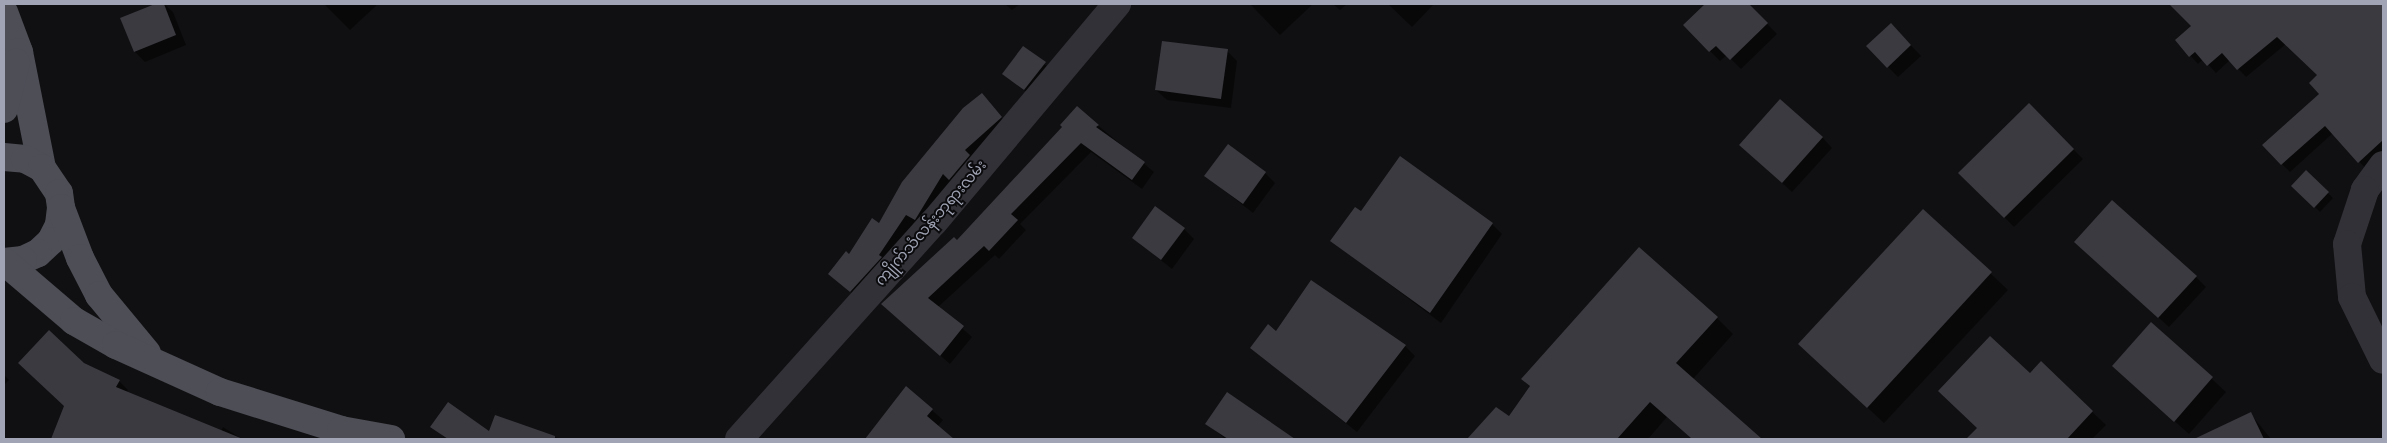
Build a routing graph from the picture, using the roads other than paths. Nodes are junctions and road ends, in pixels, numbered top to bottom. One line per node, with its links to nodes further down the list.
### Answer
1 (1117, 4): 14 (street, ကျိုက်သံလန်းဘုရားလမ်း)
2 (4, 12): 3 (main road)
3 (19, 52): 4 (main road); 7 (main road)
4 (4, 109)
5 (4, 157): 7 (main road)
6 (2383, 165): 11 (street)
7 (42, 168): 8 (main road)
8 (61, 208): 9 (main road); 10 (main road)
9 (4, 262): 10 (main road)
10 (153, 360): 12 (main road)
11 (2383, 360)
12 (346, 434): 13 (main road)
13 (391, 439)
14 (739, 439)

